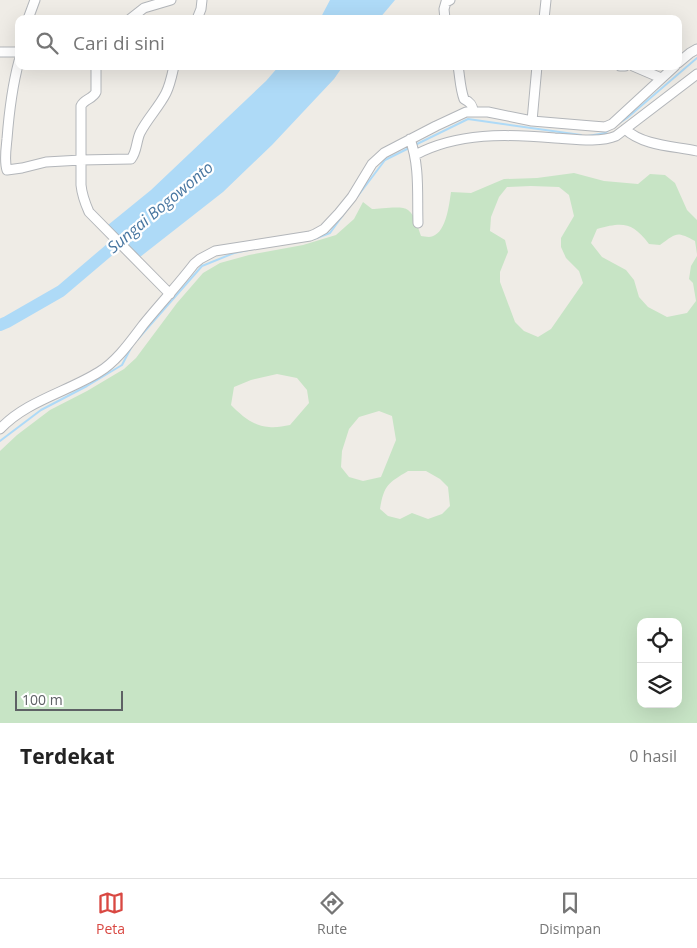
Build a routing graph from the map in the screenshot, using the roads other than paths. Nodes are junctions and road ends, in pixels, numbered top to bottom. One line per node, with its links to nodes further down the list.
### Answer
1 (35, 0): 6 (street)
2 (171, 0): 7 (street)
3 (202, 0): 8 (street)
4 (450, 0): 9 (street)
5 (546, 0): 10 (street)
6 (29, 15)
7 (135, 15)
8 (198, 15)
9 (445, 15)
10 (544, 15)
11 (697, 50): 14 (street)
12 (0, 52): 13 (street)
13 (15, 52)
14 (682, 60)
15 (17, 70): 30 (street)
16 (96, 70): 30 (street)
17 (173, 70): 30 (street)
18 (459, 70): 24 (street)
19 (537, 70): 25 (street)
20 (643, 70): 23 (street)
21 (670, 70): 23 (street)
22 (697, 74): 26 (street)
23 (661, 78): 25 (street)
24 (473, 112): 25 (street); 27 (street)
25 (532, 120)
26 (625, 129): 28 (street); 29 (street)
27 (410, 141): 29 (street); 32 (street)
28 (697, 151)
29 (415, 154): 31 (street)
30 (81, 160): 32 (street)
31 (418, 223)
32 (170, 294): 33 (street)
33 (0, 429)

